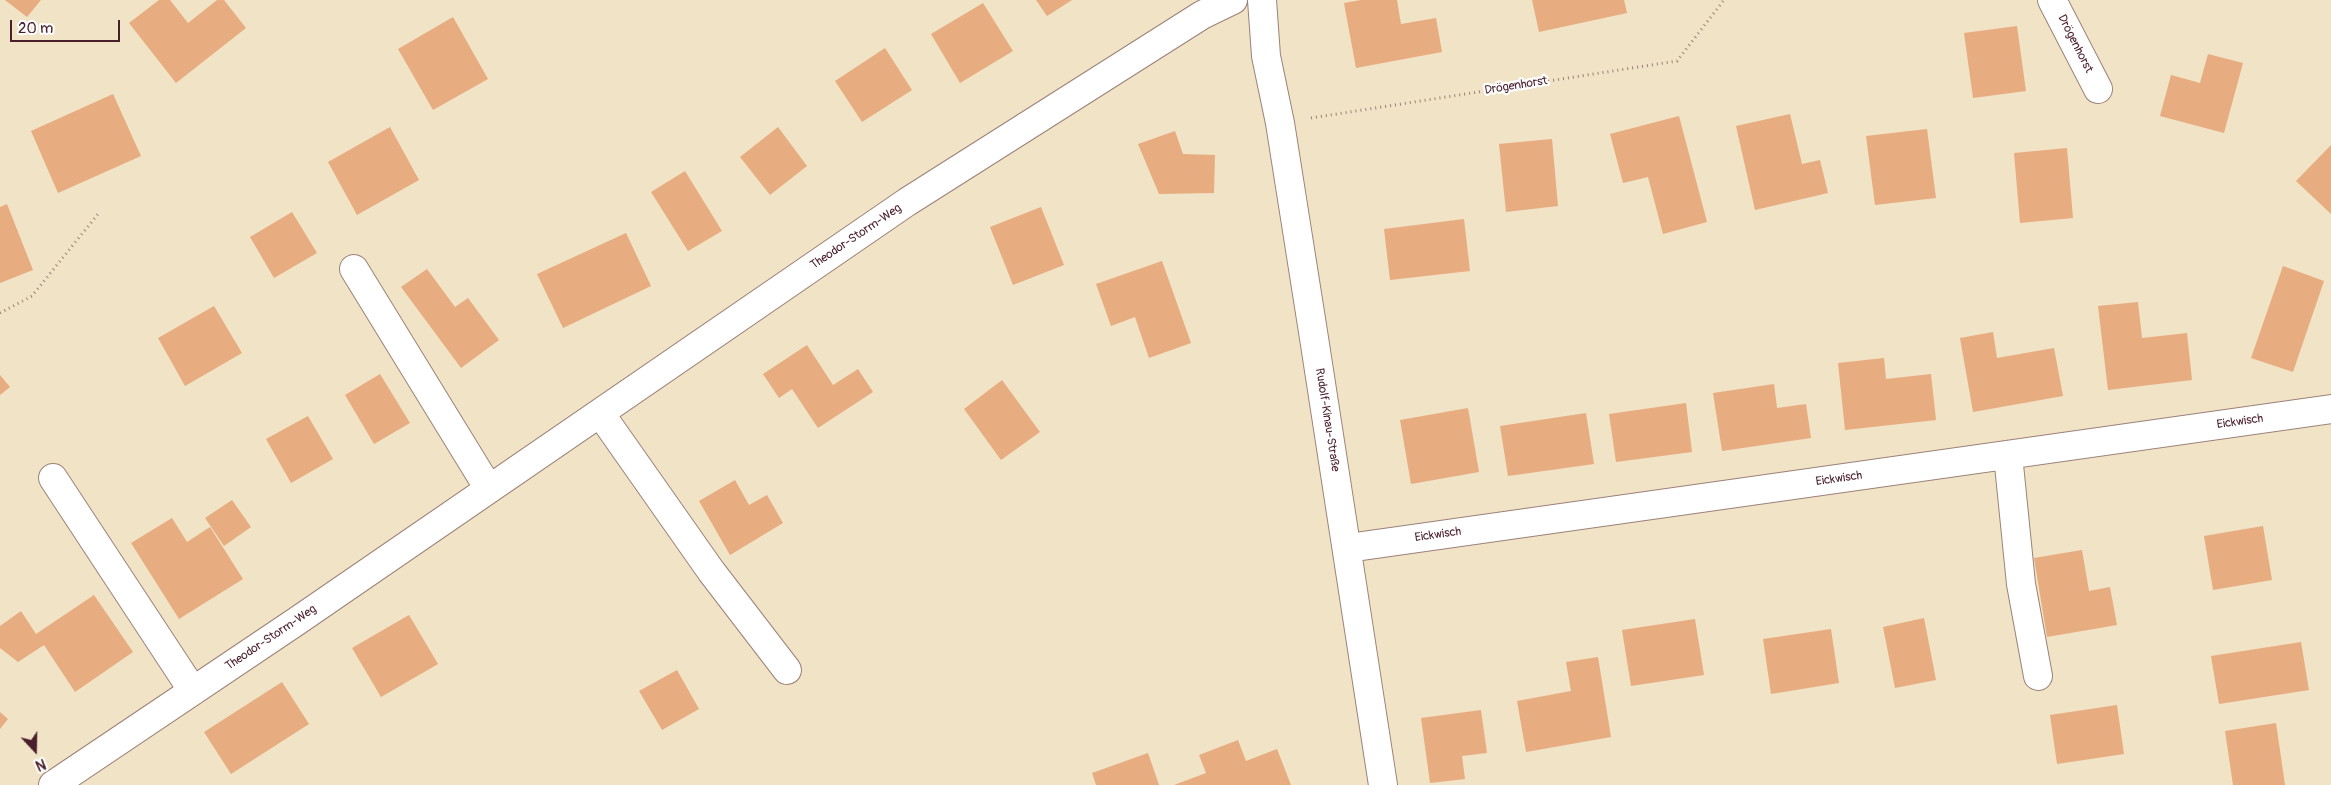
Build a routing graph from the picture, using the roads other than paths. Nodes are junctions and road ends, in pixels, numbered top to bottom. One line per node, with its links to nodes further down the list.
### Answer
1 (1233, 0): 7 (street, Theodor-Storm-Weg)
2 (1262, 0): 11 (street, Rudolf-Kinau-Straße)
3 (2052, 0): 4 (street, Drögenhorst)
4 (2098, 89)
5 (354, 269): 10 (street)
6 (2331, 409): 8 (street, Eickwisch)
7 (600, 413): 10 (street, Theodor-Storm-Weg); 12 (street)
8 (2008, 455): 11 (street, Eickwisch); 13 (street)
9 (53, 478): 14 (street)
10 (489, 489): 14 (street, Theodor-Storm-Weg)
11 (1348, 548): 16 (street, Rudolf-Kinau-Straße)
12 (787, 670)
13 (2038, 676)
14 (193, 691): 15 (street, Theodor-Storm-Weg)
15 (52, 785)
16 (1383, 785)

